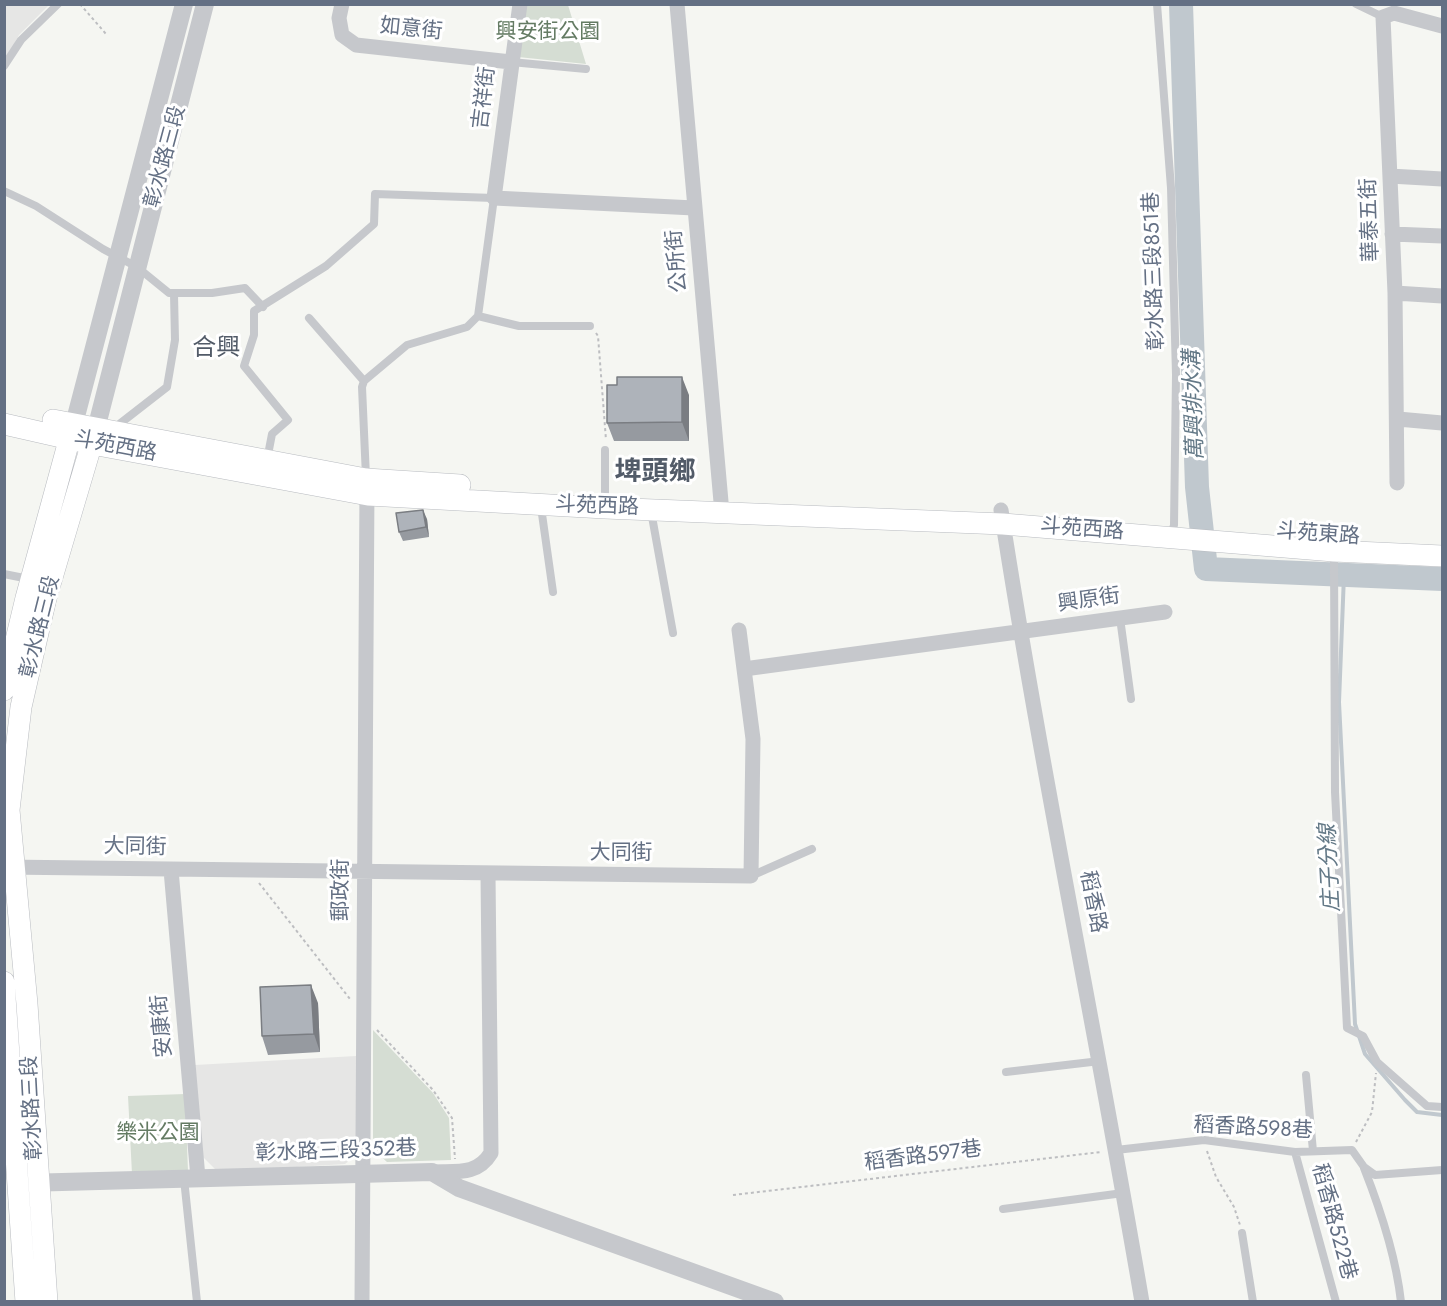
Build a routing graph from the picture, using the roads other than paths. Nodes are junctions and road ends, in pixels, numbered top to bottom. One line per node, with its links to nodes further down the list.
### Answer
1 (58, 4): 12 (lane)
2 (184, 4): 21 (street, 彰水路三段)
3 (205, 4): 22 (street, 彰水路三段)
4 (342, 4): 11 (street, 如意街)
5 (519, 4): 11 (street, 吉祥街)
6 (676, 4): 18 (street, 公所街)
7 (1157, 4): 46 (lane, 彰水路三段851巷)
8 (1356, 4): 9 (lane)
9 (1383, 17): 10 (street); 14 (street, 華泰五街)
10 (1443, 26)
11 (510, 62): 13 (lane); 17 (street, 吉祥街)
12 (4, 66)
13 (586, 69)
14 (1390, 176): 15 (street); 19 (street, 華泰五街)
15 (1443, 179)
16 (4, 191): 21 (lane)
17 (494, 198): 18 (street); 26 (lane); 27 (lane)
18 (694, 208): 43 (street, 公所街)
19 (1392, 234): 20 (street); 23 (street, 華泰五街)
20 (1443, 236)
21 (117, 256): 22 (lane); 35 (street, 彰水路三段)
22 (137, 267): 24 (lane); 36 (street, 彰水路三段)
23 (1395, 293): 25 (street); 32 (street, 華泰五街)
24 (174, 294): 26 (lane); 36 (lane)
25 (1443, 296)
26 (263, 307): 38 (lane)
27 (478, 316): 29 (lane); 30 (lane)
28 (309, 318): 30 (lane)
29 (591, 326)
30 (364, 381): 40 (lane)
31 (4, 411): 35 (main road, 斗苑西路)
32 (1398, 419): 33 (street); 39 (street, 華泰五街)
33 (1443, 423)
34 (4, 424): 35 (main road, 斗苑西路)
35 (72, 431): 36 (main road, 斗苑西路); 51 (main road, 彰水路三段)
36 (99, 435): 38 (main road, 斗苑西路); 40 (main road, 斗苑西路); 56 (main road, 彰水路三段)
37 (605, 450): 41 (lane)
38 (267, 460): 40 (main road, 斗苑西路)
39 (1397, 483)
40 (367, 487): 41 (main road, 斗苑西路); 42 (main road, 斗苑西路); 65 (street, 郵政街)
41 (606, 501): 42 (main road, 斗苑西路); 43 (main road, 斗苑西路); 44 (main road, 斗苑西路)
42 (540, 504): 52 (lane)
43 (721, 506): 44 (main road, 斗苑西路); 45 (main road, 斗苑西路)
44 (651, 509): 58 (lane)
45 (1002, 517): 46 (main road, 斗苑西路); 57 (street, 稻香路)
46 (1183, 532): 47 (main road, 斗苑東路); 48 (main road, 斗苑東路)
47 (1443, 544)
48 (1334, 551): 49 (main road, 斗苑東路); 72 (lane)
49 (1443, 556)
50 (4, 573): 51 (lane)
51 (32, 579): 56 (main road, 彰水路三段)
52 (553, 592)
53 (1165, 612): 54 (street, 興原街)
54 (1120, 618): 57 (street, 興原街); 61 (lane)
55 (739, 630): 59 (street)
56 (28, 632): 60 (main road, 彰水路三段); 63 (main road, 彰水路三段)
57 (1020, 632): 59 (street); 69 (street, 稻香路)
58 (673, 633)
59 (744, 669): 67 (street)
60 (4, 690)
61 (1131, 699)
62 (812, 849): 67 (lane)
63 (9, 867): 64 (street, 大同街); 81 (main road, 彰水路三段)
64 (171, 870): 65 (street, 大同街); 80 (street, 安康街)
65 (363, 872): 66 (street, 大同街); 79 (street, 郵政街)
66 (488, 875): 67 (street, 大同街); 78 (street)
67 (751, 876)
68 (4, 982): 81 (main road, 彰水路三段)
69 (1100, 1061): 70 (lane); 73 (street, 稻香路)
70 (1006, 1072)
71 (1306, 1075): 74 (lane)
72 (1443, 1107)
73 (1116, 1150): 75 (lane, 稻香路598巷); 82 (street, 稻香路)
74 (1313, 1151): 75 (lane, 稻香路598巷); 76 (lane, 稻香路598巷)
75 (1295, 1152): 92 (lane, 稻香路522巷)
76 (1364, 1167): 77 (lane); 93 (lane)
77 (1443, 1170)
78 (432, 1172): 79 (street, 彰水路三段352巷); 89 (street, 彰水路三段352巷)
79 (361, 1175): 80 (street, 彰水路三段352巷); 88 (street, 郵政街)
80 (191, 1179): 81 (street, 彰水路三段352巷); 87 (lane)
81 (20, 1183): 85 (main road, 彰水路三段); 86 (main road, 彰水路三段)
82 (1123, 1193): 83 (lane); 90 (street, 稻香路)
83 (1003, 1209)
84 (1242, 1233): 91 (lane)
85 (26, 1302)
86 (47, 1302)
87 (196, 1302)
88 (362, 1302)
89 (775, 1302)
90 (1142, 1302)
91 (1253, 1302)
92 (1336, 1302)
93 (1401, 1302)

